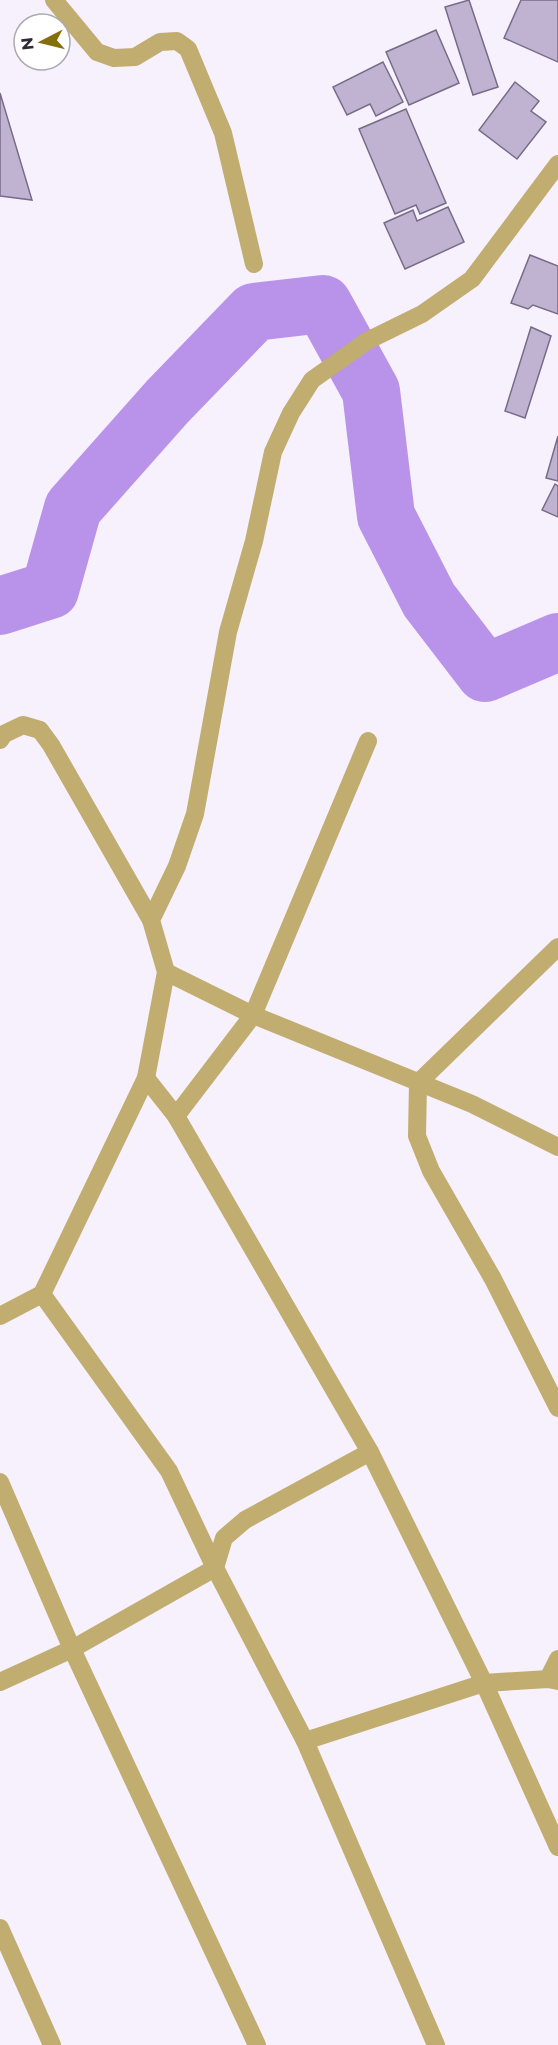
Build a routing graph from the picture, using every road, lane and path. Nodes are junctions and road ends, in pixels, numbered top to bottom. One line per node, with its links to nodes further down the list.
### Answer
1 (54, 0): 3 (street)
2 (558, 164): 6 (street)
3 (254, 264)
4 (0, 740): 6 (street)
5 (368, 741): 9 (street)
6 (151, 920): 8 (street)
7 (558, 947): 11 (street)
8 (166, 972): 9 (street); 10 (street)
9 (253, 1015): 11 (street); 12 (street)
10 (146, 1078): 12 (street); 14 (street)
11 (417, 1083): 13 (street); 16 (street)
12 (176, 1116): 17 (street)
13 (558, 1147)
14 (42, 1294): 15 (street); 19 (street)
15 (0, 1316)
16 (558, 1408)
17 (370, 1452): 19 (street); 24 (street)
18 (0, 1482): 20 (street)
19 (215, 1568): 20 (street); 25 (street)
20 (72, 1649): 23 (street); 29 (street)
21 (558, 1659): 22 (street)
22 (553, 1680): 24 (street)
23 (0, 1682)
24 (484, 1683): 25 (street); 26 (street)
25 (305, 1741): 30 (street)
26 (558, 1847)
27 (0, 1928): 28 (street)
28 (52, 2045)
29 (257, 2045)
30 (436, 2045)

